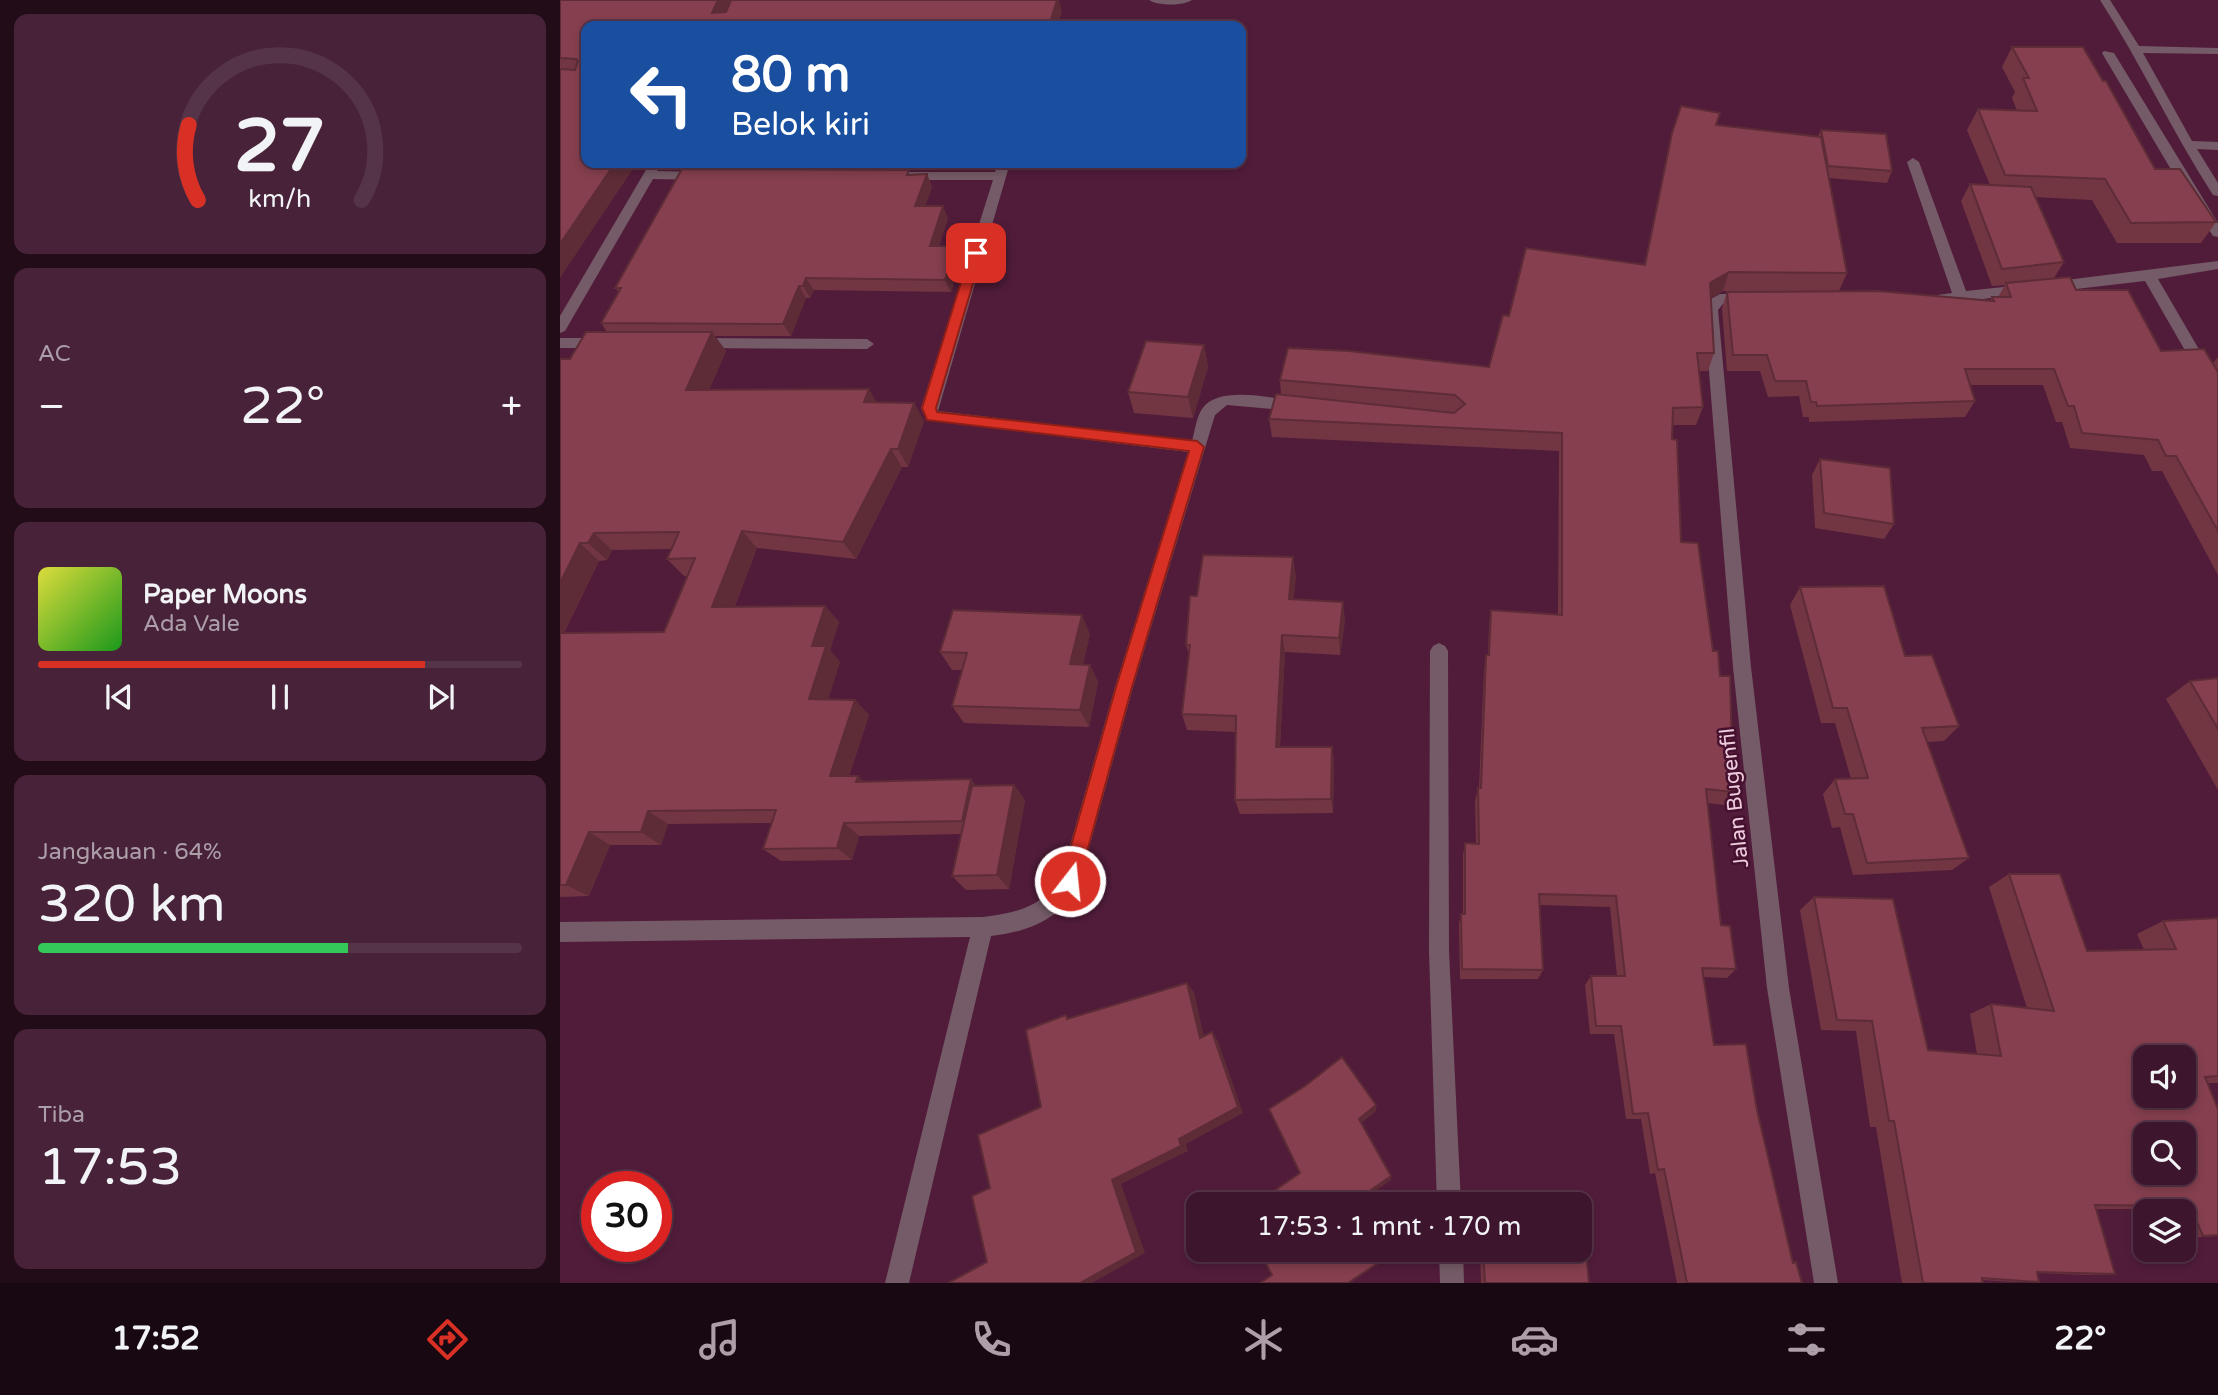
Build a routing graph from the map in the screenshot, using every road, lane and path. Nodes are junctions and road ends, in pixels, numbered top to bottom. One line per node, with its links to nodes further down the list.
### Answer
1 (1154, 0): 2 (street)
2 (1187, 0)
3 (2105, 0): 4 (street)
4 (2136, 48): 5 (street); 7 (street)
5 (2218, 51)
6 (2108, 53): 15 (street)
7 (2188, 145): 8 (street); 14 (street)
8 (2218, 146)
9 (1913, 162): 18 (street)
10 (653, 169): 12 (street); 21 (street)
11 (1002, 170): 13 (street); 28 (street)
12 (719, 176)
13 (894, 176)
14 (2218, 192)
15 (2218, 233)
16 (2218, 265): 17 (street)
17 (2149, 276): 18 (street); 26 (street)
18 (1961, 297): 20 (street)
19 (1763, 299): 36 (street, Jalan Bugenfil)
20 (1922, 300)
21 (560, 328)
22 (560, 343): 23 (street)
23 (616, 343)
24 (686, 343): 25 (street)
25 (867, 344)
26 (2218, 395)
27 (1308, 408): 28 (street)
28 (1197, 447): 30 (street)
29 (1439, 651): 32 (street)
30 (982, 927): 31 (street); 34 (street)
31 (560, 932)
32 (1449, 1192)
33 (1451, 1262): 35 (street)
34 (897, 1283)
35 (1452, 1283)
36 (1826, 1283)

